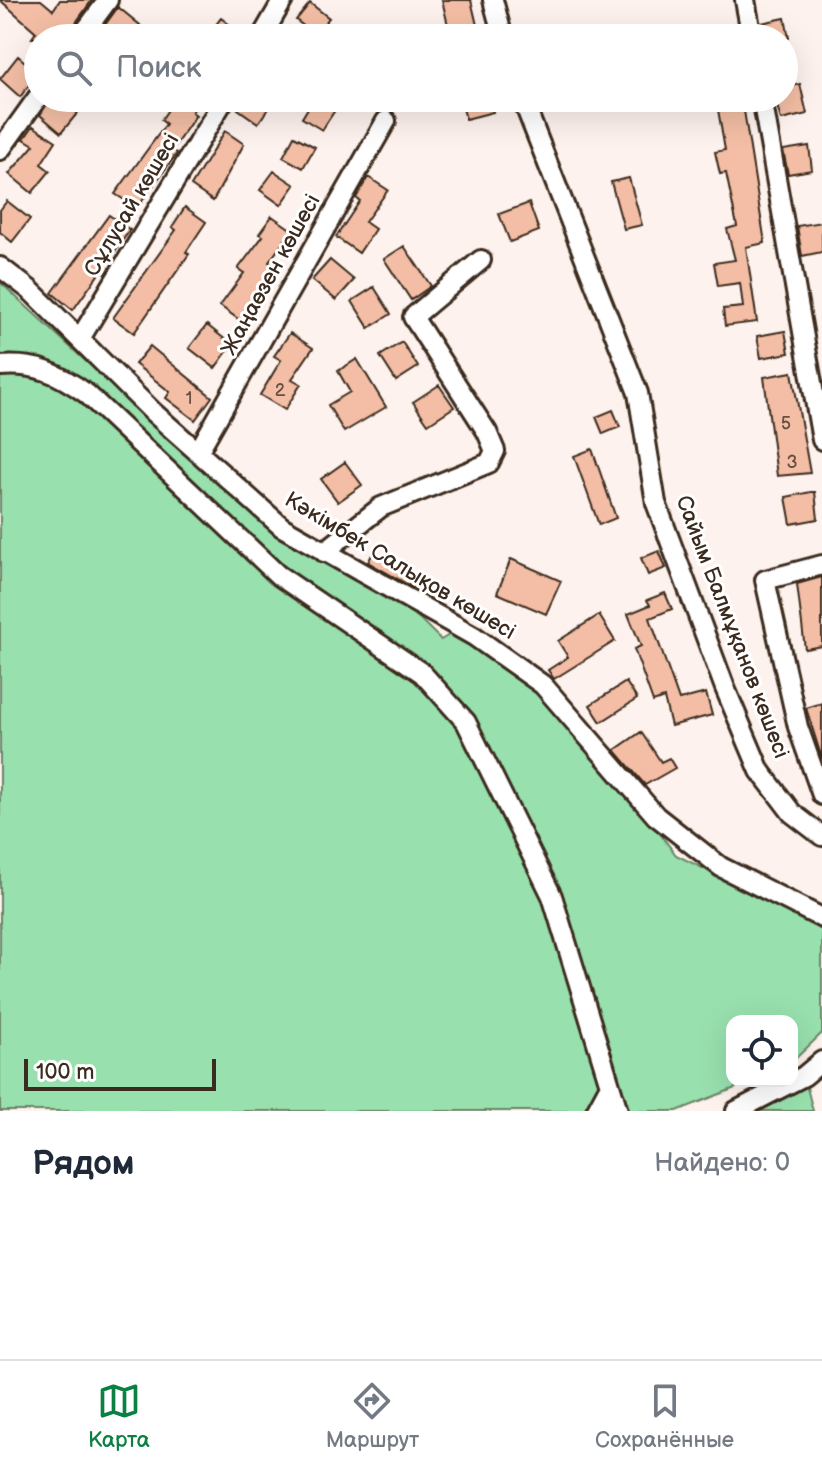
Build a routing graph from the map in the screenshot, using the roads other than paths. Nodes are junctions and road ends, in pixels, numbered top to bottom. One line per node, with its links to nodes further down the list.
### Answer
1 (108, 0): 5 (street)
2 (283, 0): 6 (street)
3 (493, 0): 7 (street)
4 (745, 0): 8 (street)
5 (90, 24)
6 (269, 24)
7 (499, 24)
8 (749, 24)
9 (27, 112): 14 (street)
10 (217, 112): 17 (street, Сұлусай көшесі)
11 (528, 112): 24 (street, Сайым Балмұқанов көшесі)
12 (764, 112): 19 (street)
13 (386, 121): 20 (street, Жаңаөзен көшесі)
14 (0, 150)
15 (481, 260): 21 (street)
16 (0, 267): 17 (street, Кәкімбек Салықов көшесі)
17 (81, 337): 20 (street, Кәкімбек Салықов көшесі)
18 (0, 366): 27 (street)
19 (822, 440)
20 (198, 452): 21 (street, Кәкімбек Салықов көшесі)
21 (324, 552): 25 (street, Кәкімбек Салықов көшесі)
22 (822, 565): 23 (street)
23 (822, 795)
24 (822, 836)
25 (822, 918)
26 (822, 1061): 30 (street)
27 (609, 1087): 28 (street); 29 (street)
28 (596, 1111)
29 (618, 1111)
30 (736, 1111)

